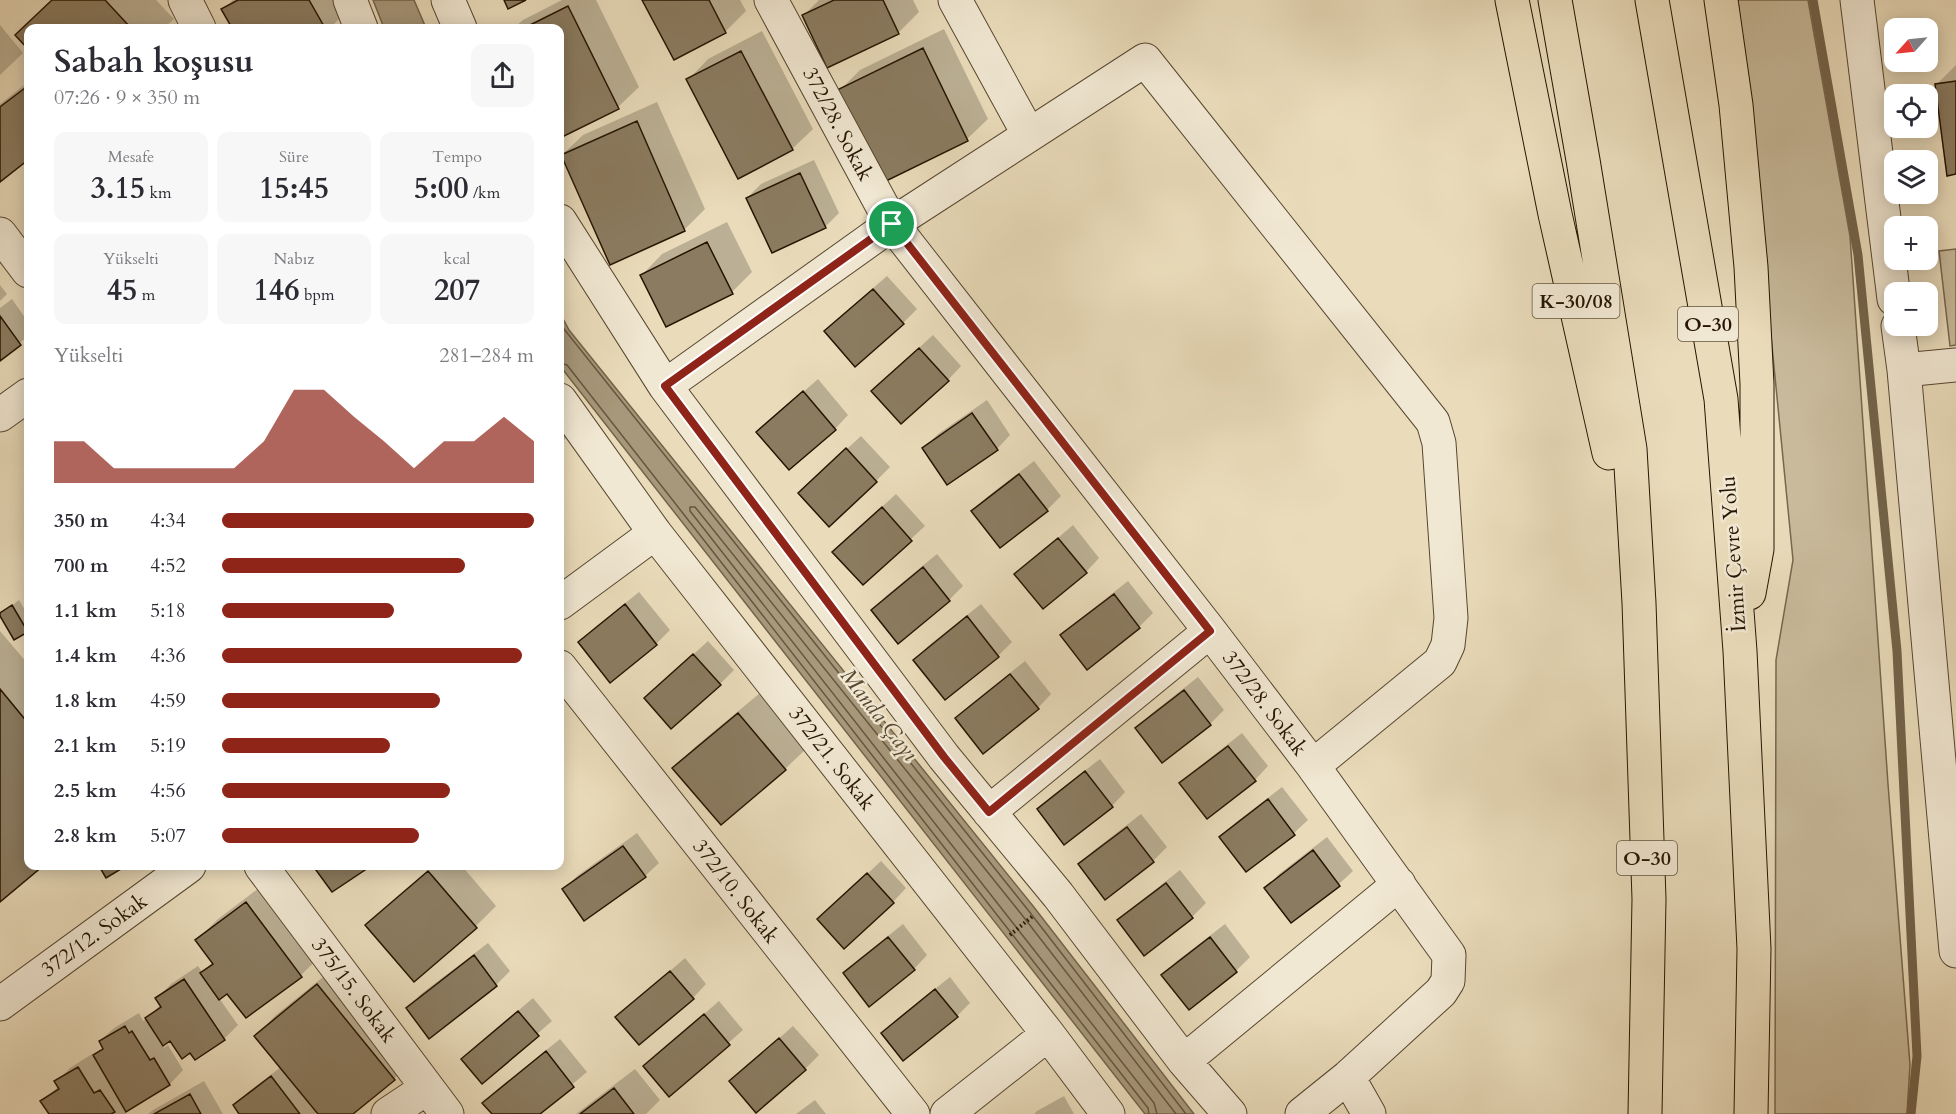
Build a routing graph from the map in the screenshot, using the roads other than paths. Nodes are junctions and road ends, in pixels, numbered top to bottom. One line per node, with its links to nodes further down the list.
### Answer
1 (185, 0): 11 (street)
2 (350, 0): 12 (street)
3 (448, 0): 13 (street)
4 (771, 0): 15 (street, 372/28. Sokak)
5 (955, 0): 14 (street)
6 (1512, 0): 29 (highway, K-30/08)
7 (1555, 0): 29 (highway, O-30)
8 (1652, 0): 31 (highway, İzmir Çevre Yolu / O-30)
9 (1720, 0): 31 (highway)
10 (1857, 0): 19 (street)
11 (197, 24)
12 (359, 24)
13 (458, 24)
14 (1029, 135): 15 (street); 33 (street)
15 (892, 224): 23 (street); 30 (street, 372/28. Sokak)
16 (564, 227): 23 (street)
17 (0, 234): 18 (street)
18 (24, 266)
19 (1892, 282)
20 (1899, 336): 22 (street)
21 (1956, 365): 22 (street)
22 (1904, 370): 38 (street)
23 (665, 386): 34 (street)
24 (24, 397): 26 (street)
25 (564, 406): 27 (street, 372/21. Sokak)
26 (0, 415)
27 (655, 532): 28 (street); 40 (street, 372/21. Sokak)
28 (564, 600)
29 (1639, 603): 52 (highway, O-30)
30 (1210, 631): 33 (street, 372/28. Sokak); 34 (street)
31 (1740, 651): 53 (highway, İzmir Çevre Yolu / O-30)
32 (564, 672): 46 (street, 372/10. Sokak)
33 (1313, 766): 37 (street, 372/28. Sokak)
34 (989, 812): 41 (street)
35 (184, 870): 39 (street, 372/12. Sokak)
36 (264, 870): 43 (street, 375/15. Sokak)
37 (1399, 884): 41 (street); 42 (street, 372/28. Sokak)
38 (1956, 951)
39 (0, 1004)
40 (1048, 1034): 47 (street); 48 (street, 372/21. Sokak)
41 (1184, 1061): 49 (street)
42 (1348, 1077): 50 (street, 372/28. Sokak); 51 (street)
43 (427, 1088): 44 (street); 45 (street, 375/15. Sokak)
44 (388, 1114)
45 (447, 1114)
46 (913, 1114)
47 (947, 1114)
48 (1108, 1114)
49 (1230, 1114)
50 (1302, 1114)
51 (1369, 1114)
52 (1645, 1114)
53 (1751, 1114)

